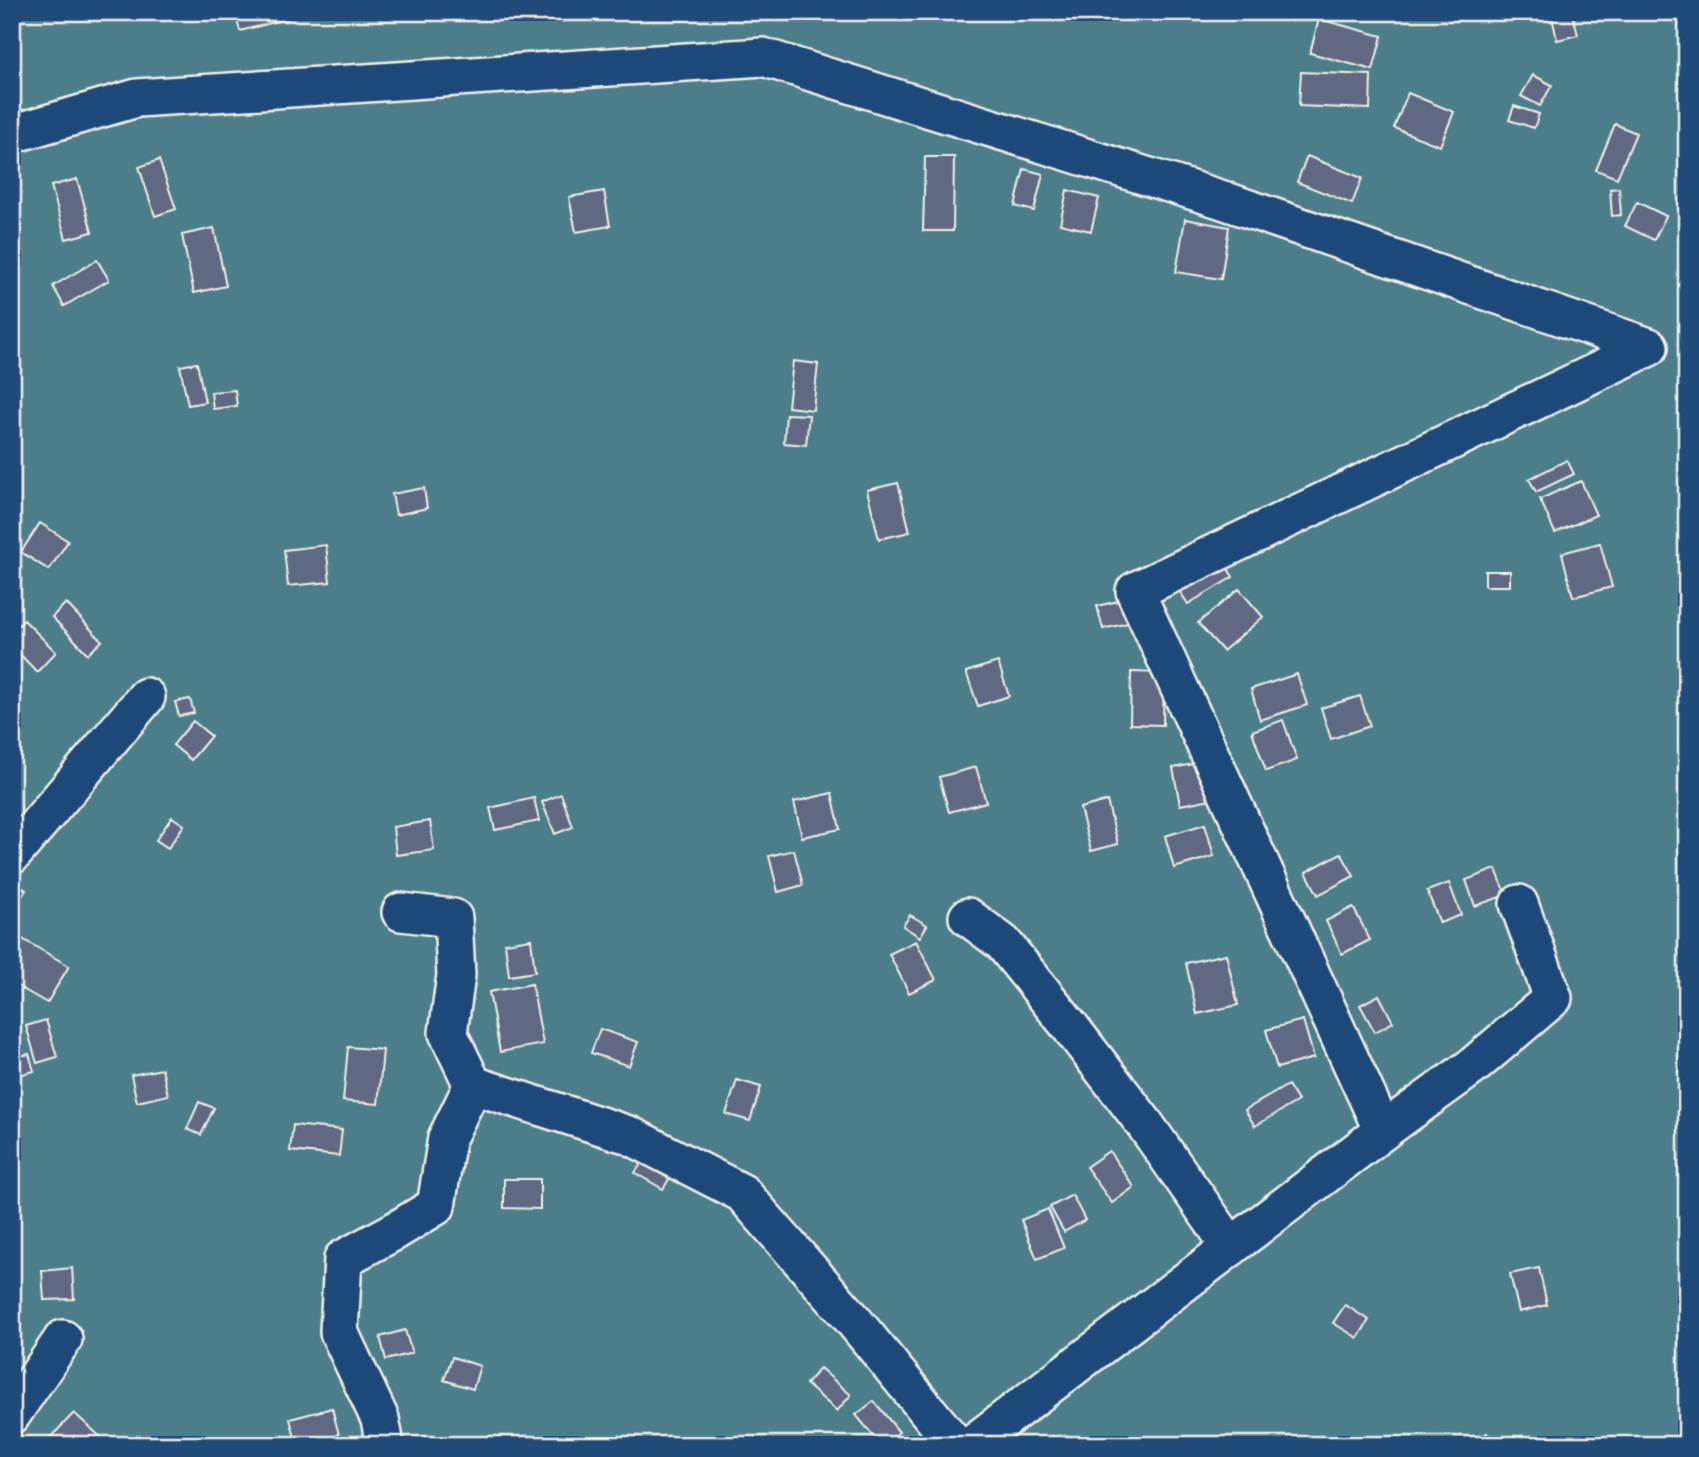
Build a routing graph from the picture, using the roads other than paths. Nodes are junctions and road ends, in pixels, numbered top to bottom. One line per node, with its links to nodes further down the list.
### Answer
1 (12, 134): 8 (street)
2 (146, 697): 3 (street)
3 (12, 855)
4 (1519, 904): 8 (street)
5 (401, 912): 7 (street)
6 (968, 917): 9 (street)
7 (473, 1085): 12 (street); 13 (street)
8 (1384, 1131): 9 (street)
9 (1231, 1247): 12 (street)
10 (63, 1339): 11 (street)
11 (12, 1414)
12 (961, 1441)
13 (385, 1445)

